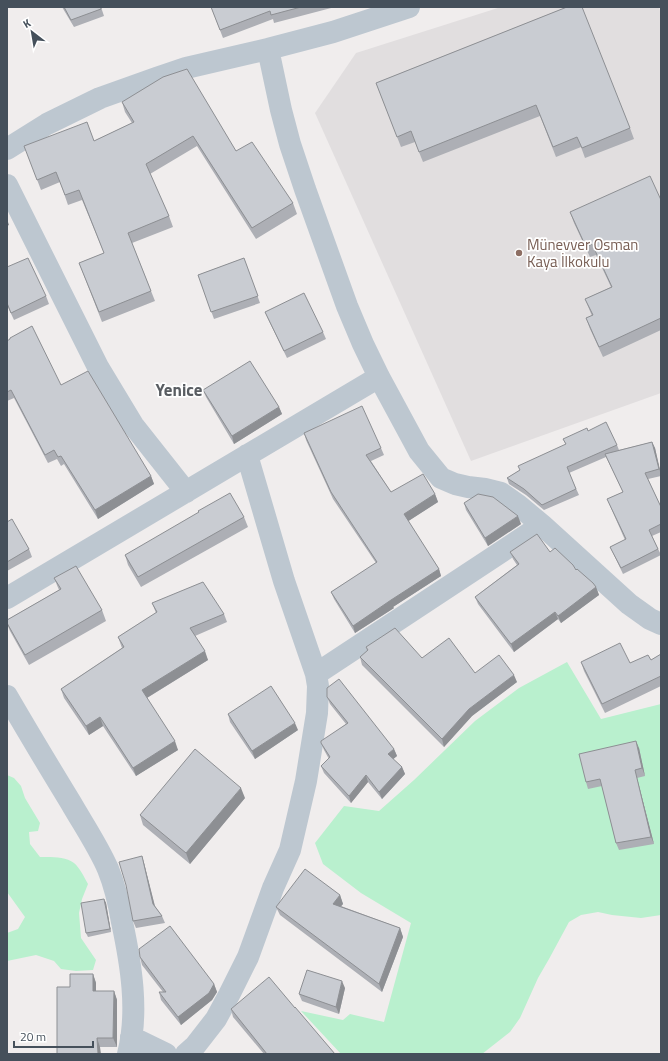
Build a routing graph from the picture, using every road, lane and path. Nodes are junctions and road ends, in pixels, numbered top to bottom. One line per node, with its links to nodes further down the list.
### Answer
1 (409, 7): 2 (street)
2 (268, 49): 3 (street); 5 (street)
3 (7, 149)
4 (7, 185): 7 (street)
5 (379, 377): 6 (street); 8 (street)
6 (246, 455): 7 (street); 11 (street)
7 (186, 492): 9 (street)
8 (542, 525): 10 (street); 11 (street)
9 (7, 598)
10 (661, 624)
11 (316, 674): 15 (street)
12 (7, 696): 13 (street)
13 (129, 1045): 14 (street)
14 (166, 1054)
15 (186, 1054)

